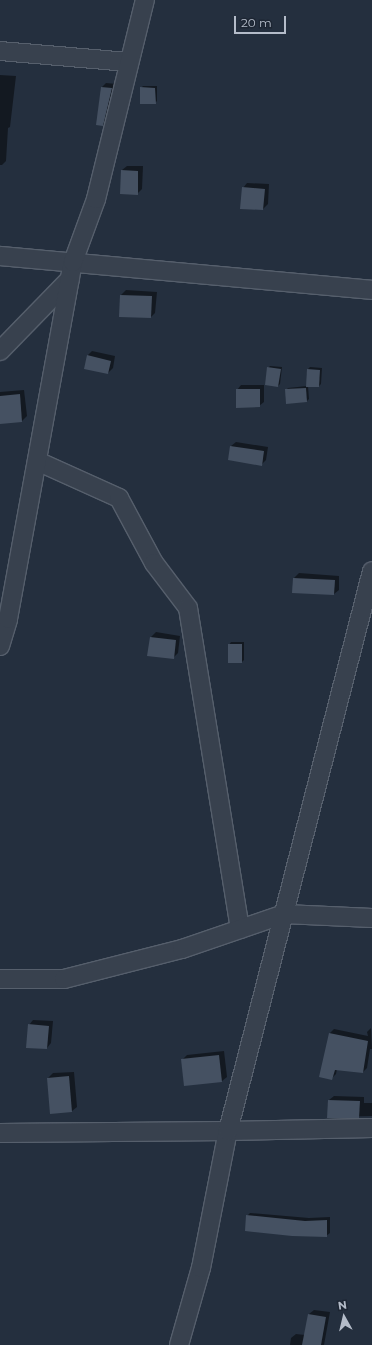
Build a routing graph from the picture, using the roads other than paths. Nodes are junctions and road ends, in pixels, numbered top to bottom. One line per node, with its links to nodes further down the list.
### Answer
1 (145, 0): 3 (street)
2 (0, 51): 3 (street)
3 (129, 62): 5 (street)
4 (0, 256): 5 (street)
5 (71, 270): 6 (street); 7 (street); 8 (street)
6 (372, 290)
7 (0, 351)
8 (37, 462): 10 (street); 13 (street)
9 (372, 571): 11 (street)
10 (0, 646)
11 (284, 914): 12 (street); 13 (street); 16 (street)
12 (372, 918)
13 (240, 929): 14 (street)
14 (0, 979)
15 (372, 1128): 16 (street)
16 (228, 1131): 17 (street); 18 (street)
17 (0, 1133)
18 (179, 1345)

